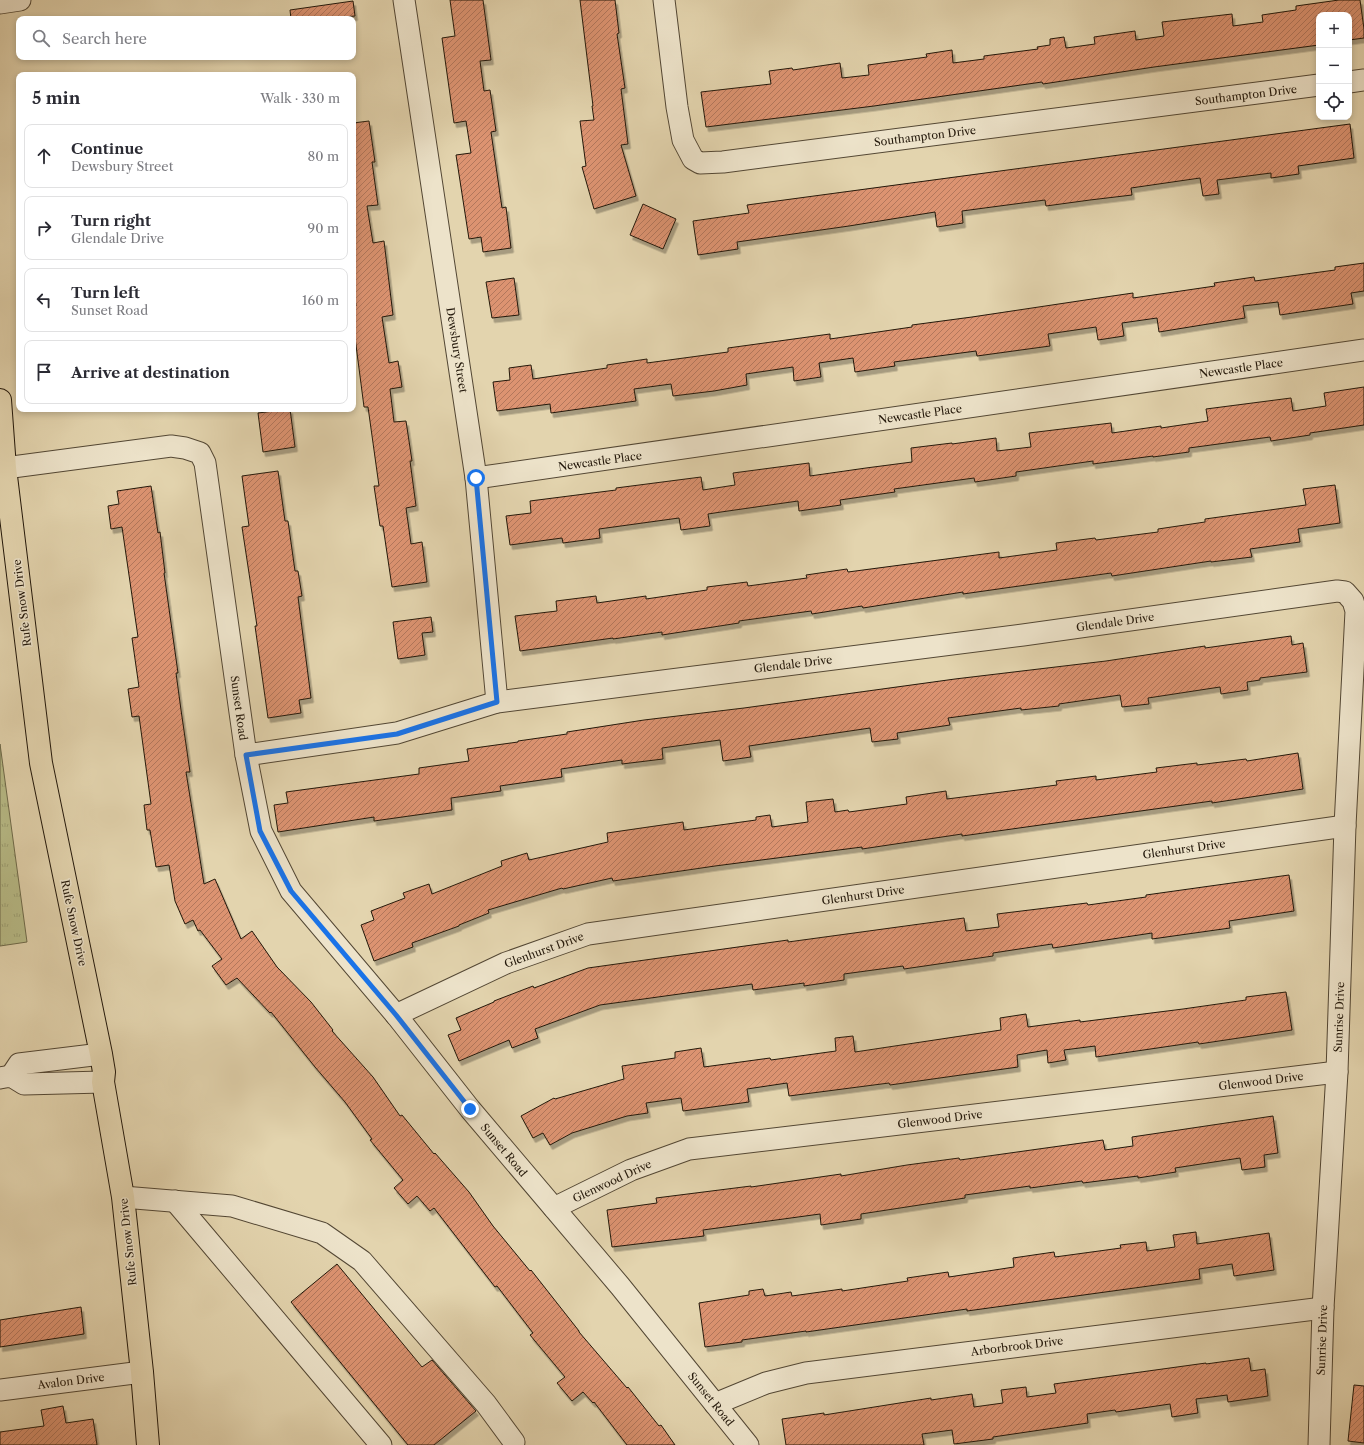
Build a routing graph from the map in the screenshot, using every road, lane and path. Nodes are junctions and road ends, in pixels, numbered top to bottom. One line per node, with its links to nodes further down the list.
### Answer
1 (20, 0): 4 (street)
2 (404, 0): 11 (street, Dewsbury Street)
3 (664, 0): 7 (street, Southampton Drive)
4 (0, 3)
5 (1364, 80): 6 (street)
6 (1352, 82)
7 (1316, 86)
8 (1364, 350): 11 (street, Newcastle Place)
9 (0, 400): 10 (main road, Rufe Snow Drive)
10 (5, 468): 14 (street, Sunset Road); 17 (main road, Rufe Snow Drive)
11 (476, 478): 13 (street, Dewsbury Street)
12 (1345, 592): 13 (street, Glendale Drive); 15 (street, Sunrise Drive)
13 (497, 702): 14 (street, Glendale Drive)
14 (246, 755): 16 (street, Sunset Road)
15 (1344, 826): 16 (street, Glenhurst Drive); 18 (street, Sunrise Drive)
16 (396, 1015): 23 (street, Sunset Road)
17 (101, 1054): 19 (street); 20 (main road, Rufe Snow Drive)
18 (1337, 1072): 23 (street, Glenwood Drive); 24 (street, Sunrise Drive)
19 (5, 1077): 20 (street)
20 (103, 1082): 21 (main road, Rufe Snow Drive)
21 (123, 1197): 22 (street); 25 (main road, Rufe Snow Drive)
22 (175, 1202): 28 (street); 31 (street)
23 (554, 1208): 27 (street, Sunset Road)
24 (1323, 1308): 27 (street, Arborbrook Drive); 33 (street, Sunrise Drive)
25 (142, 1372): 26 (street, Avalon Drive); 29 (main road, Rufe Snow Drive)
26 (0, 1390)
27 (715, 1404): 32 (street, Sunset Road)
28 (513, 1444)
29 (148, 1445)
30 (377, 1445): 31 (street)
31 (381, 1445)
32 (748, 1445)
33 (1319, 1445)

